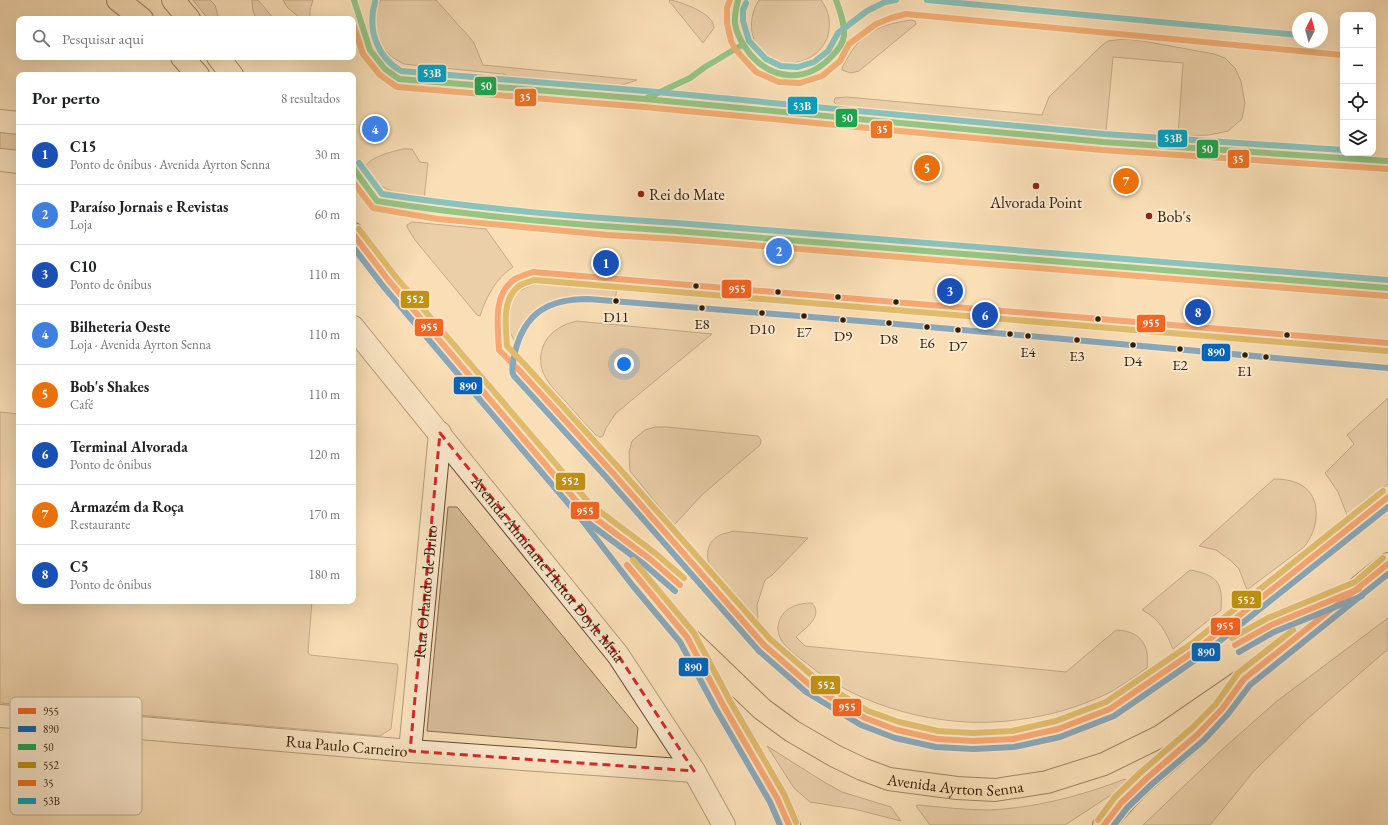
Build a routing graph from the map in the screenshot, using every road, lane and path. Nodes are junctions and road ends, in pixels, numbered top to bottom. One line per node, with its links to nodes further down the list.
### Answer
1 (118, 0): 3 (main road)
2 (173, 0): 4 (main road)
3 (138, 16)
4 (186, 16)
5 (185, 60): 7 (main road)
6 (220, 60): 8 (main road)
7 (195, 72)
8 (230, 72)
9 (0, 121): 10 (street)
10 (16, 123)
11 (0, 160): 12 (street)
12 (16, 162)
13 (356, 238): 17 (main road, Avenida Ayrton Senna)
14 (356, 331): 15 (street, Avenida Almirante Heitor Doyle Maia)
15 (440, 433): 22 (street, Rua Orlando de Brito); 23 (street, Avenida Almirante Heitor Doyle Maia)
16 (1388, 564): 18 (main road, Avenida Ayrton Senna)
17 (687, 638): 18 (main road, Avenida Ayrton Senna); 25 (main road, Avenida Ayrton Senna)
18 (1244, 679): 26 (main road, Avenida Ayrton Senna)
19 (0, 716): 20 (street, Rua Paulo Carneiro)
20 (10, 717)
21 (142, 728): 22 (street, Rua Paulo Carneiro)
22 (410, 751): 23 (street, Rua Paulo Carneiro)
23 (694, 771): 24 (street, Avenida Almirante Heitor Doyle Maia)
24 (724, 825)
25 (789, 825)
26 (1104, 825)

